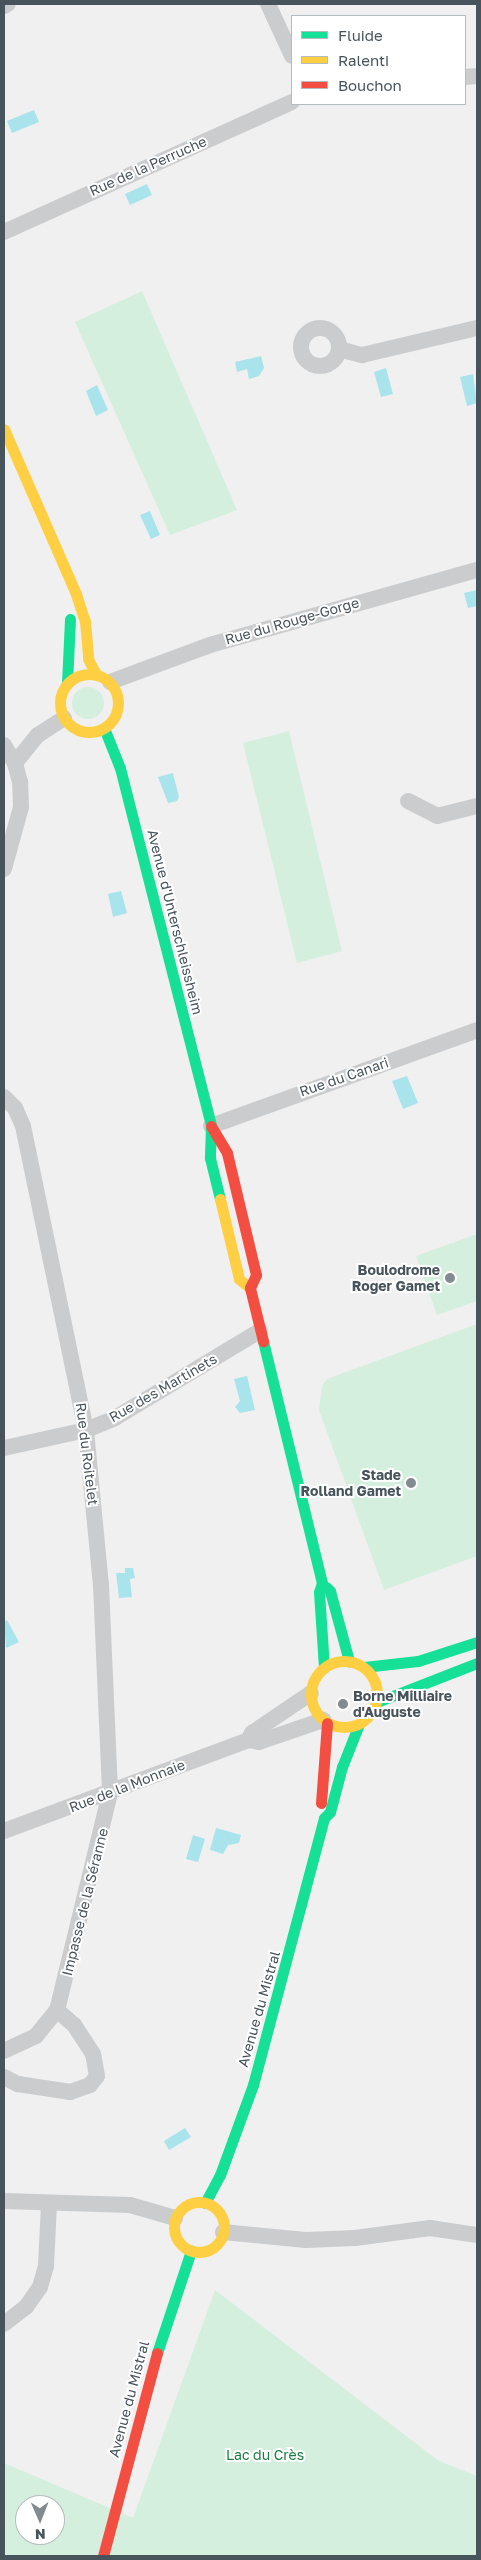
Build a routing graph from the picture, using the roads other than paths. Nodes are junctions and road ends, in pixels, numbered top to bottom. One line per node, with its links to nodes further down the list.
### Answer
1 (8, 4): 3 (street)
2 (268, 4): 4 (street)
3 (4, 6)
4 (291, 54)
5 (291, 102): 6 (street, Rue de la Perruche)
6 (4, 232)
7 (477, 328): 8 (street)
8 (339, 349)
9 (4, 429): 12 (street)
10 (4, 456): 13 (street)
11 (477, 570): 12 (street, Rue du Rouge-Gorge)
12 (103, 678): 13 (street); 15 (street)
13 (67, 683): 14 (street)
14 (64, 718): 15 (street); 17 (street)
15 (104, 728): 23 (street, Avenue d'Unterschleissheim)
16 (4, 746): 17 (street)
17 (15, 763): 20 (street)
18 (408, 802): 19 (street)
19 (477, 806)
20 (4, 869)
21 (477, 1030): 23 (street, Rue du Canari)
22 (4, 1097): 26 (street, Rue du Roitelet)
23 (211, 1126): 24 (street, Avenue d'Unterschleissheim); 24 (street, Avenue d'Unterschleissheim)
24 (250, 1288): 25 (street, Avenue d'Unterschleissheim)
25 (260, 1331): 26 (street, Rue des Martinets); 28 (street, Avenue d'Unterschleissheim)
26 (86, 1430): 27 (street, Rue des Martinets); 39 (street, Rue du Roitelet)
27 (4, 1448)
28 (322, 1583): 30 (street, Avenue d'Unterschleissheim); 33 (street, Avenue d'Unterschleissheim)
29 (477, 1642): 32 (street)
30 (348, 1661): 32 (street); 33 (street)
31 (477, 1663): 35 (street)
32 (364, 1667): 35 (street)
33 (324, 1668): 34 (street)
34 (311, 1693): 36 (street); 38 (street, Rue de la Monnaie)
35 (377, 1702): 37 (street)
36 (325, 1722): 37 (street); 38 (street, Rue de la Monnaie); 40 (street, Avenue du Mistral)
37 (359, 1724): 40 (street, Avenue du Mistral)
38 (249, 1740): 39 (street, Rue de la Monnaie)
39 (110, 1792): 41 (street, Rue de la Monnaie); 42 (street, Impasse de la Séranne)
40 (324, 1818): 46 (street, Avenue du Mistral)
41 (4, 1831)
42 (57, 2010): 43 (street, Impasse de la Séranne); 44 (street)
43 (4, 2050)
44 (4, 2077)
45 (4, 2201): 47 (street)
46 (205, 2203): 48 (street); 49 (street)
47 (49, 2204): 48 (street); 52 (street)
48 (175, 2218): 51 (street)
49 (223, 2232): 50 (street); 51 (street)
50 (477, 2235)
51 (191, 2251): 53 (street, Avenue du Mistral)
52 (4, 2324)
53 (103, 2556)

